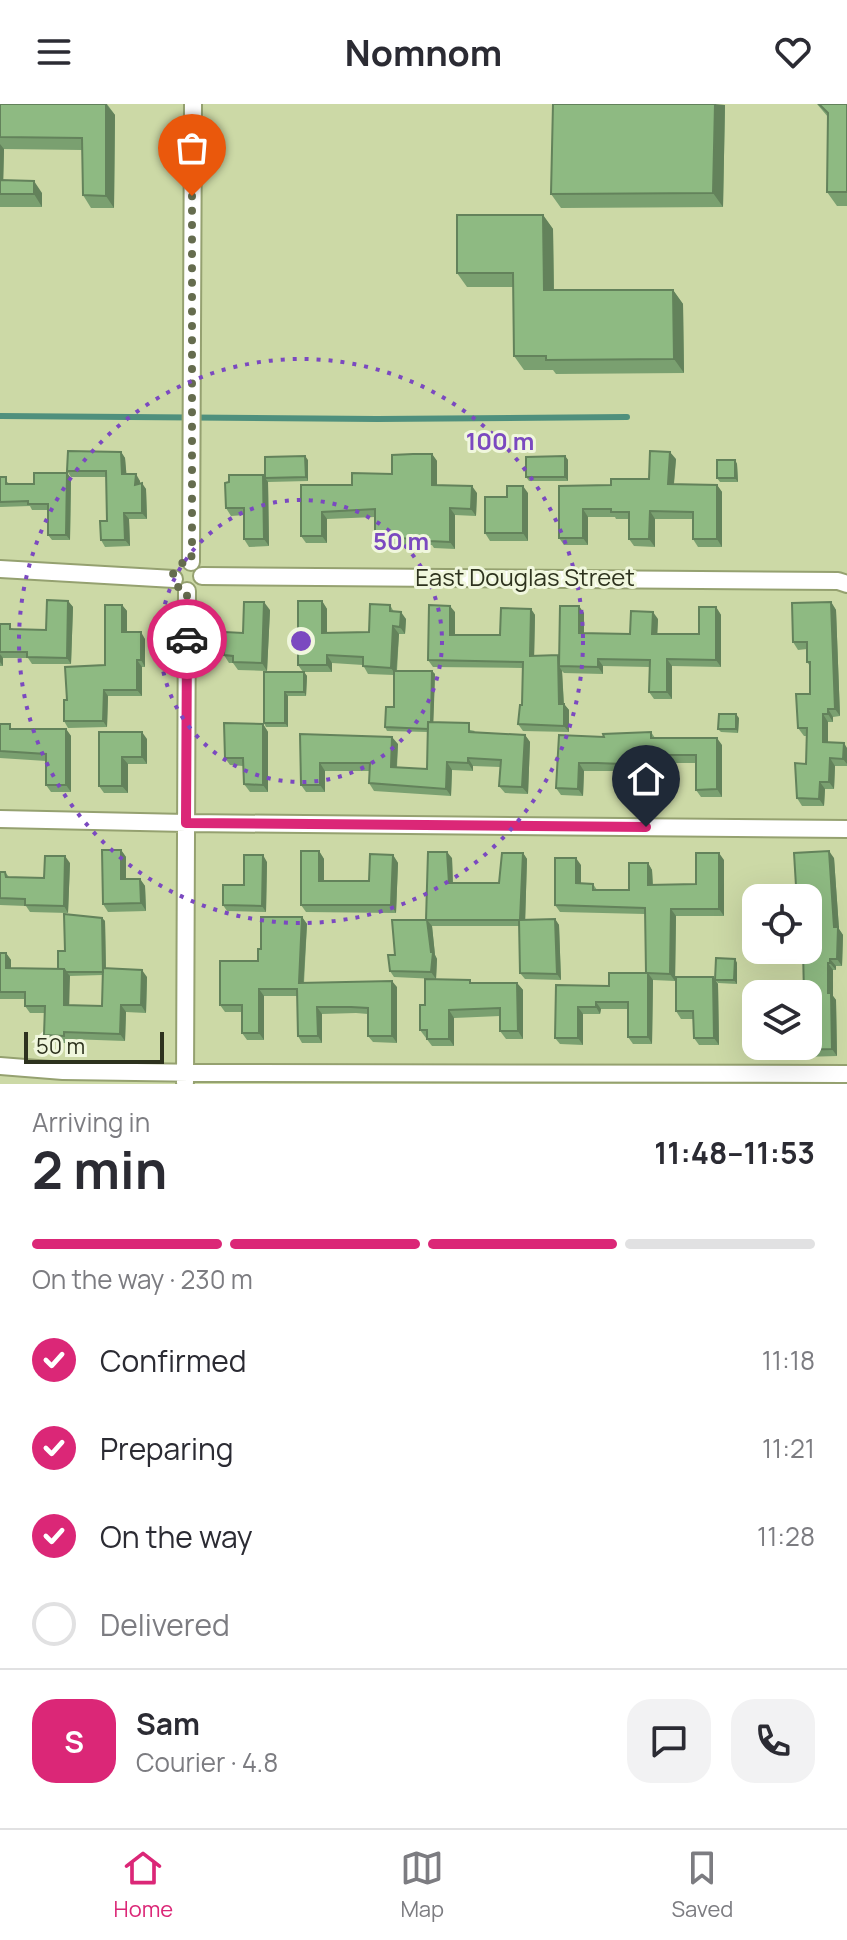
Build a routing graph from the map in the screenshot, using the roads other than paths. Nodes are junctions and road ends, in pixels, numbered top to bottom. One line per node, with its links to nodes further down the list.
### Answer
1 (193, 104): 2 (street)
2 (191, 562): 4 (street); 5 (street)
3 (0, 569): 5 (street)
4 (202, 576): 6 (street, East Douglas Street); 7 (street)
5 (174, 579): 7 (street)
6 (847, 584)
7 (187, 591): 9 (street)
8 (0, 819): 9 (street)
9 (186, 823): 10 (street); 13 (street)
10 (847, 829)
11 (0, 1066): 13 (street)
12 (847, 1074): 13 (street)
13 (185, 1078)

